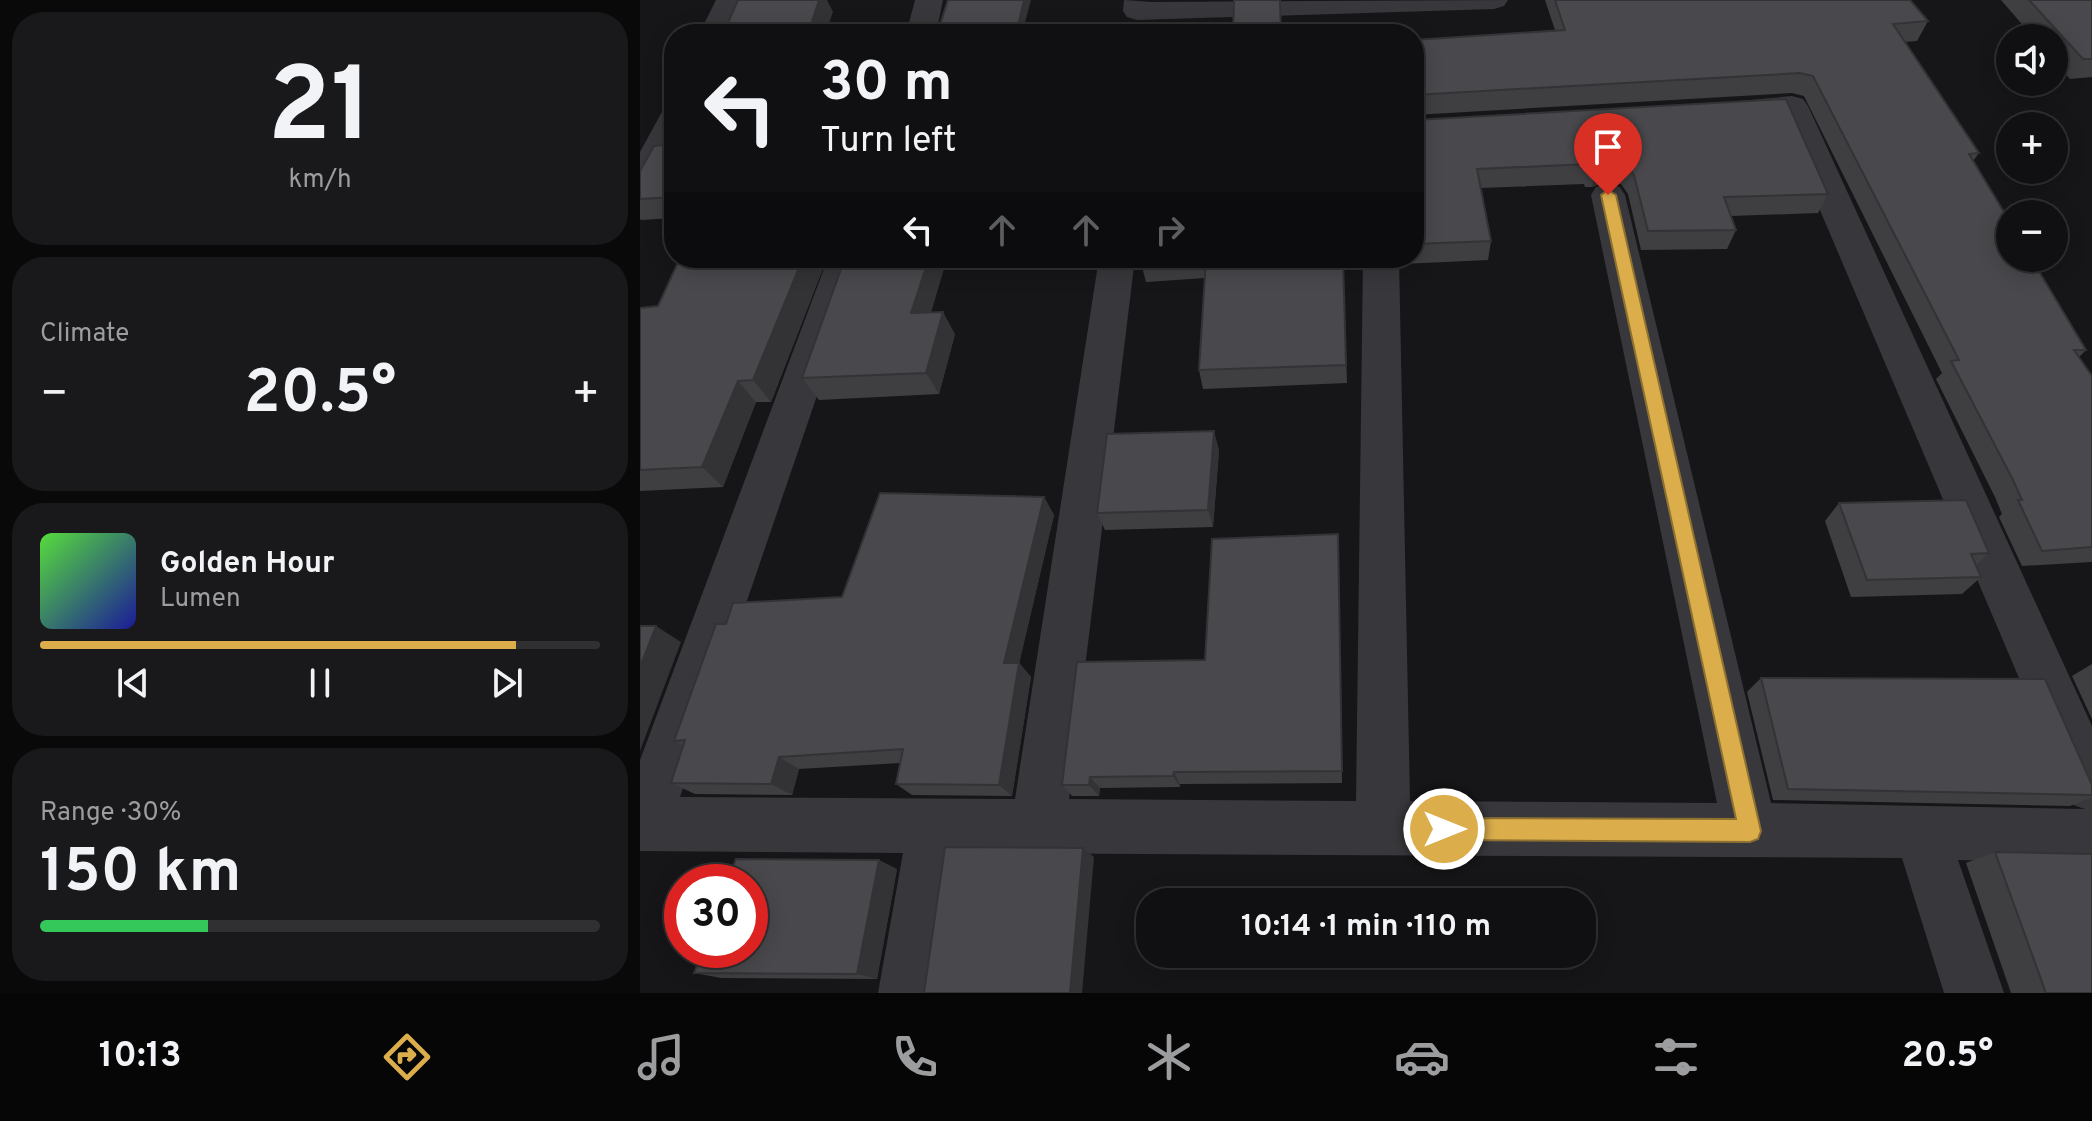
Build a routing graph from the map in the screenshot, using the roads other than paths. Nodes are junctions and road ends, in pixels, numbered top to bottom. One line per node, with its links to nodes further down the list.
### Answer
1 (730, 0): 4 (street)
2 (1138, 0): 3 (street)
3 (1494, 0)
4 (719, 24)
5 (1704, 111): 12 (street)
6 (664, 134): 7 (street)
7 (645, 166)
8 (1608, 195): 17 (street)
9 (842, 268): 13 (street)
10 (1116, 268): 15 (street)
11 (1381, 268): 16 (street)
12 (2092, 786)
13 (642, 825): 14 (street)
14 (935, 827): 15 (street); 20 (street)
15 (1038, 827): 16 (street)
16 (1383, 829): 17 (street)
17 (1750, 831): 18 (street)
18 (1921, 831): 19 (street); 21 (street)
19 (2092, 837)
20 (908, 993)
21 (1974, 993)

